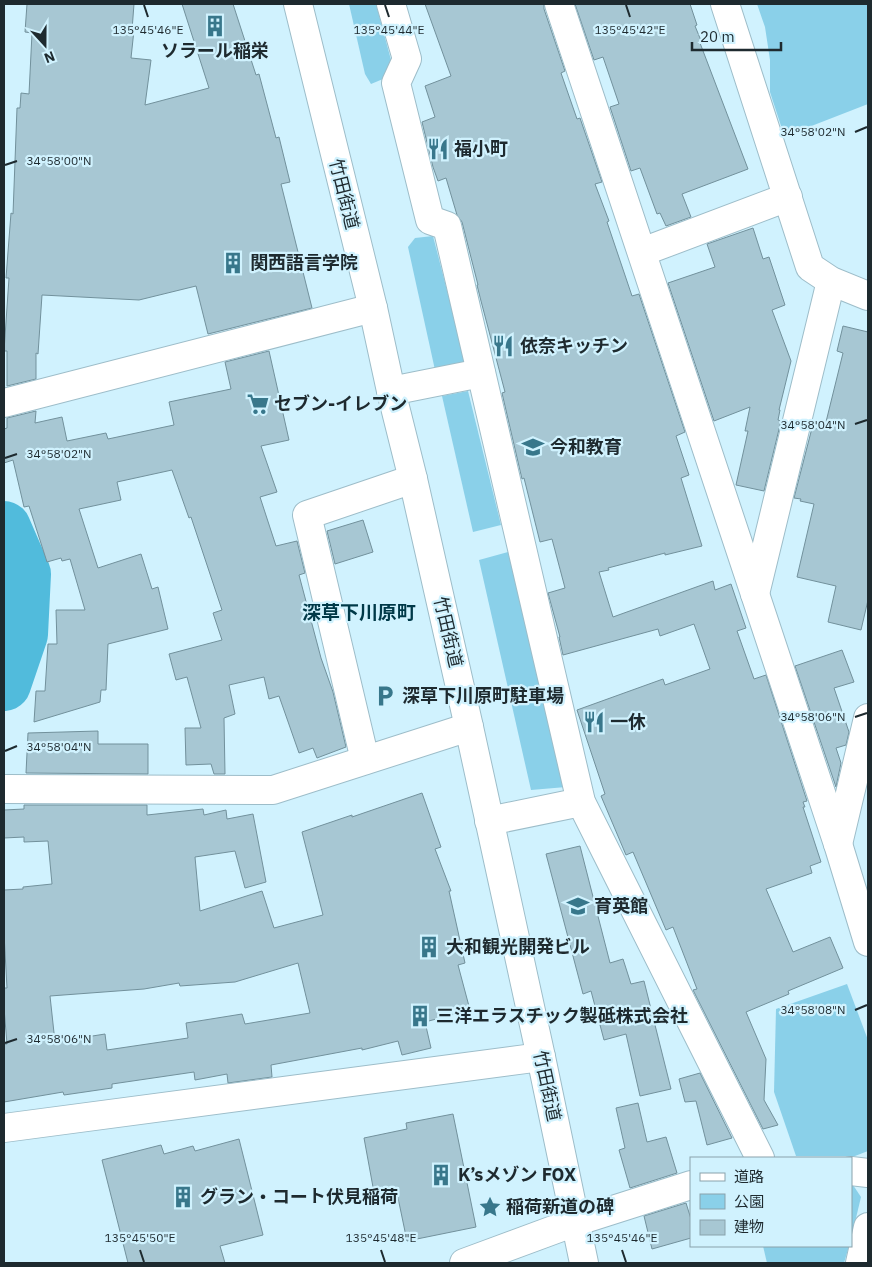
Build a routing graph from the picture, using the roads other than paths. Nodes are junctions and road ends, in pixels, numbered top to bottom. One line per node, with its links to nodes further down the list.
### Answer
1 (298, 4): 9 (main road, 竹田街道)
2 (391, 4): 10 (main road)
3 (559, 4): 6 (main road)
4 (725, 4): 5 (main road)
5 (788, 198): 6 (main road); 7 (main road)
6 (642, 252): 14 (main road)
7 (830, 281): 8 (main road); 14 (main road)
8 (868, 296)
9 (373, 308): 11 (main road, 竹田街道); 12 (main road)
10 (481, 373): 11 (main road); 19 (main road)
11 (391, 392): 13 (main road, 竹田街道)
12 (4, 403)
13 (413, 479): 16 (main road, 竹田街道); 17 (main road)
14 (755, 594): 21 (main road)
15 (868, 718): 21 (main road)
16 (469, 727): 17 (main road); 20 (main road, 竹田街道)
17 (365, 760): 18 (main road)
18 (4, 789)
19 (581, 802): 20 (main road); 25 (main road)
20 (489, 821): 23 (main road, 竹田街道)
21 (838, 844): 22 (main road)
22 (868, 942)
23 (541, 1057): 24 (main road); 29 (main road, 竹田街道)
24 (4, 1128)
25 (759, 1157)
26 (852, 1171): 27 (main road)
27 (868, 1173)
28 (690, 1185): 29 (main road)
29 (575, 1222): 31 (main road); 32 (main road, 竹田街道)
30 (868, 1227): 33 (main road)
31 (464, 1263)
32 (584, 1263)
33 (860, 1263)

